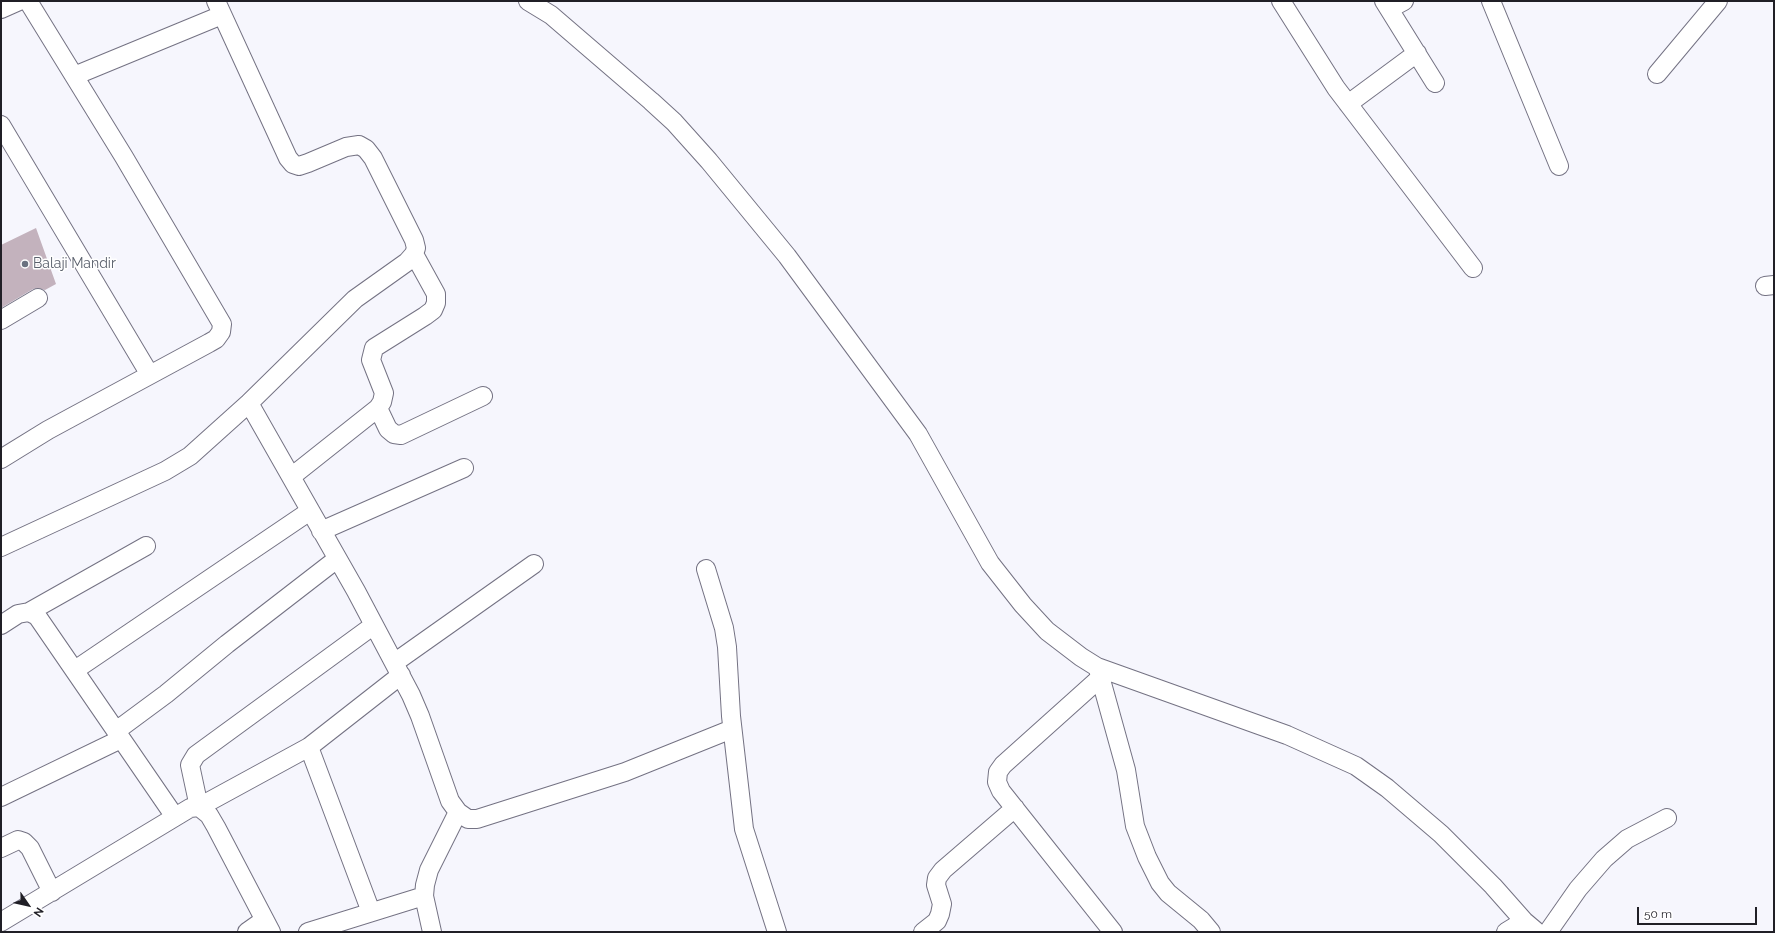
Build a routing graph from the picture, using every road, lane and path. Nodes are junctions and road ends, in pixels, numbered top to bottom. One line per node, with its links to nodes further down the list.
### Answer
1 (19, 1): 9 (street)
2 (28, 1): 12 (street)
3 (528, 1): 40 (street)
4 (1491, 1): 16 (street)
5 (1718, 1): 11 (street)
6 (1287, 3): 14 (street)
7 (1392, 4): 10 (street)
8 (219, 8): 12 (street); 17 (street)
9 (1, 9)
10 (1417, 53): 13 (street); 14 (street)
11 (1657, 74)
12 (74, 76): 21 (street)
13 (1435, 83)
14 (1348, 104): 18 (street)
15 (1, 125): 21 (street)
16 (1560, 166)
17 (414, 254): 23 (street); 24 (street)
18 (1473, 268)
19 (38, 298): 20 (street)
20 (1, 320)
21 (150, 375): 25 (street)
22 (483, 396): 24 (street)
23 (249, 403): 27 (street); 31 (street)
24 (378, 408): 27 (street)
25 (1, 459)
26 (464, 468): 29 (street)
27 (291, 477): 28 (street)
28 (310, 511): 29 (street); 39 (street)
29 (321, 531): 32 (street)
30 (146, 546): 35 (street)
31 (1, 547)
32 (337, 558): 37 (street); 42 (street)
33 (534, 564): 38 (street)
34 (706, 569): 41 (street)
35 (29, 612): 36 (street); 39 (street)
36 (1, 624)
37 (374, 625): 38 (street); 45 (street)
38 (397, 669): 43 (street); 47 (street)
39 (75, 670): 42 (street)
40 (1098, 672): 46 (street); 57 (street); 64 (street)
41 (732, 729): 47 (street); 61 (street)
42 (118, 735): 44 (street); 48 (street)
43 (309, 747): 45 (street); 53 (street)
44 (1, 797)
45 (199, 807): 48 (street); 55 (street)
46 (1015, 808): 62 (street); 63 (street)
47 (458, 812): 52 (street)
48 (175, 817): 51 (street)
49 (1667, 818): 66 (street)
50 (1, 848): 51 (street)
51 (52, 892): 54 (street)
52 (424, 896): 53 (street); 60 (street)
53 (371, 912): 56 (street)
54 (1, 922)
55 (268, 926): 58 (street)
56 (340, 927): 59 (street)
57 (1531, 927): 65 (street)
58 (247, 932)
59 (308, 932)
60 (432, 932)
61 (777, 932)
62 (923, 932)
63 (1113, 932)
64 (1211, 932)
65 (1506, 932)
66 (1548, 932)

